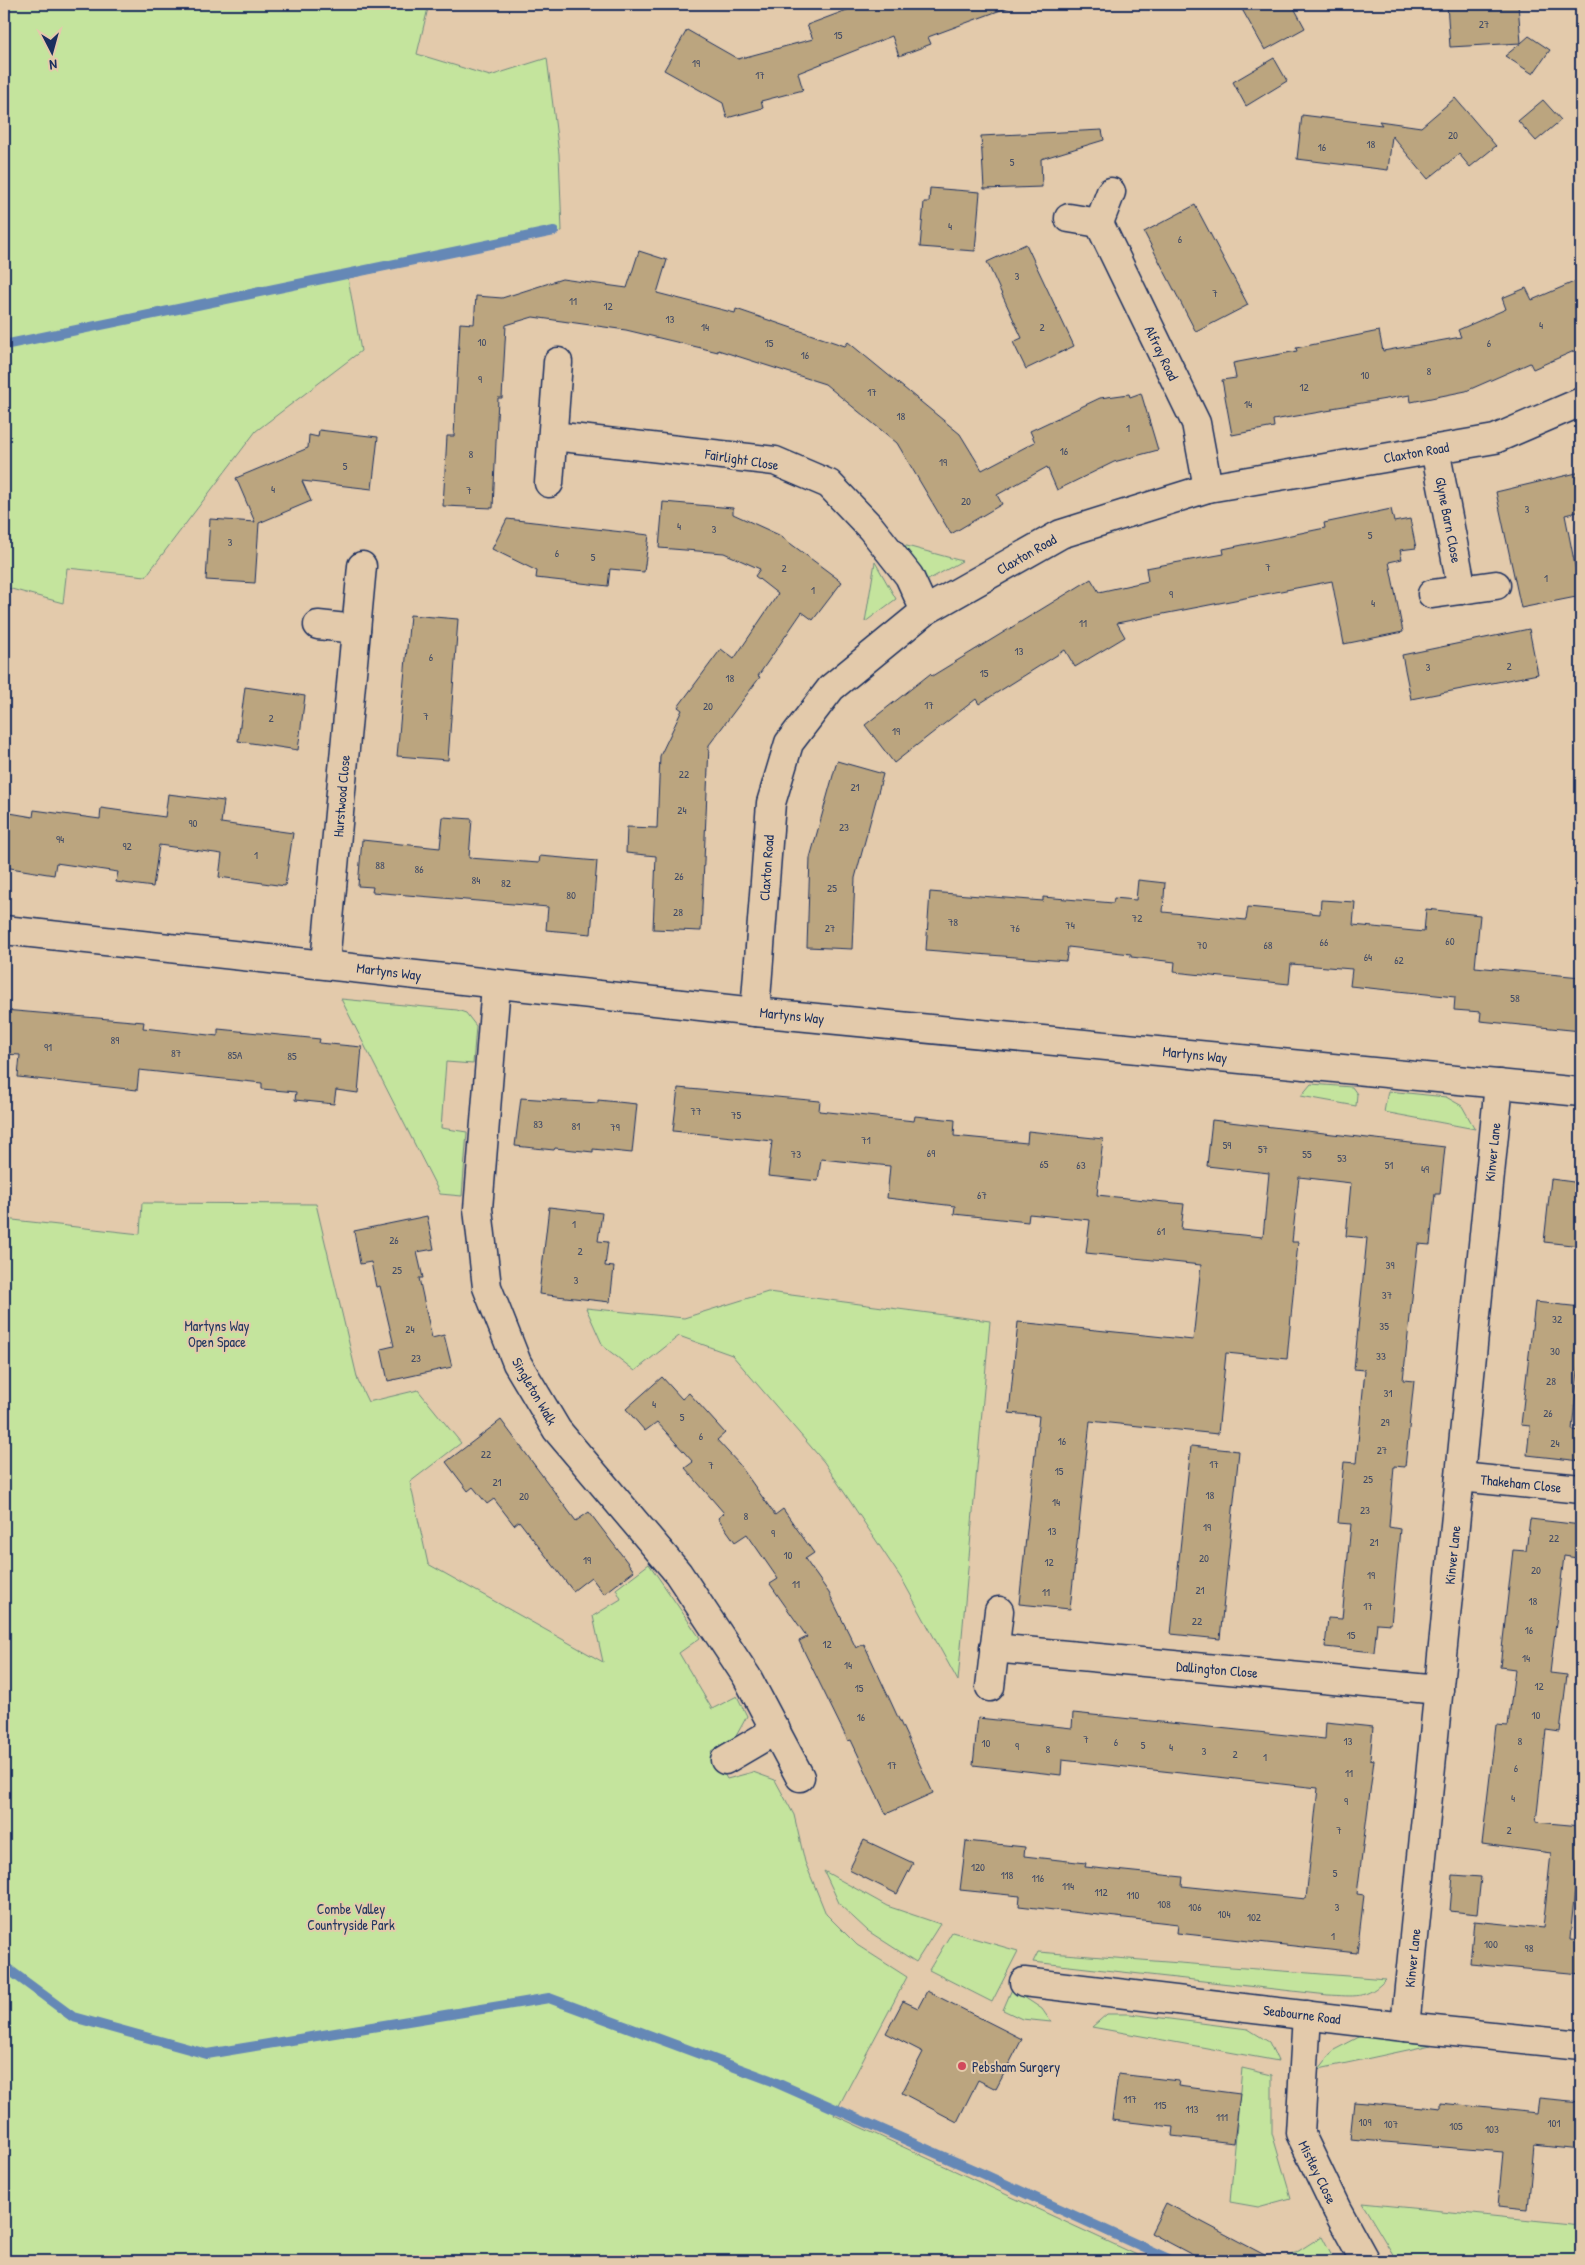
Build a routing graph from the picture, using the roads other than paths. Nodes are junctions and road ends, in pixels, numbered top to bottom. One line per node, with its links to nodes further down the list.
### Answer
1 (1111, 192): 3 (street)
2 (1069, 218): 3 (street)
3 (1099, 222): 9 (street, Alfray Road)
4 (558, 362): 6 (street)
5 (1581, 402): 7 (street, Claxton Road)
6 (552, 436): 8 (street); 14 (street, Fairlight Close)
7 (1435, 449): 9 (street, Claxton Road); 12 (street, Glyne Barn Close)
8 (549, 483)
9 (1208, 488): 14 (street, Claxton Road)
10 (362, 566): 16 (street, Hurstwood Close)
11 (1496, 585): 12 (street)
12 (1462, 590): 13 (street)
13 (1432, 594)
14 (925, 611): 20 (street, Claxton Road)
15 (318, 625): 16 (street)
16 (356, 629): 18 (street, Hurstwood Close)
17 (4, 930): 18 (street, Martyns Way)
18 (325, 963): 19 (street, Martyns Way)
19 (496, 985): 20 (street, Martyns Way); 29 (street, Singleton Walk)
20 (755, 1012): 21 (street, Martyns Way)
21 (1499, 1084): 22 (street, Martyns Way); 23 (street, Kinver Lane)
22 (1581, 1092)
23 (1460, 1477): 24 (street, Thakeham Close); 28 (street, Kinver Lane)
24 (1581, 1489)
25 (999, 1612): 26 (street)
26 (994, 1648): 27 (street); 28 (street, Dallington Close)
27 (990, 1687)
28 (1439, 1690): 34 (street, Kinver Lane)
29 (776, 1730): 30 (street); 31 (street, Singleton Walk)
30 (725, 1760)
31 (800, 1777)
32 (1024, 1982): 33 (street, Seabourne Road)
33 (1307, 2015): 34 (street, Seabourne Road); 36 (street, Mistley Close)
34 (1406, 2027): 35 (street, Seabourne Road)
35 (1581, 2045)
36 (1365, 2261)

